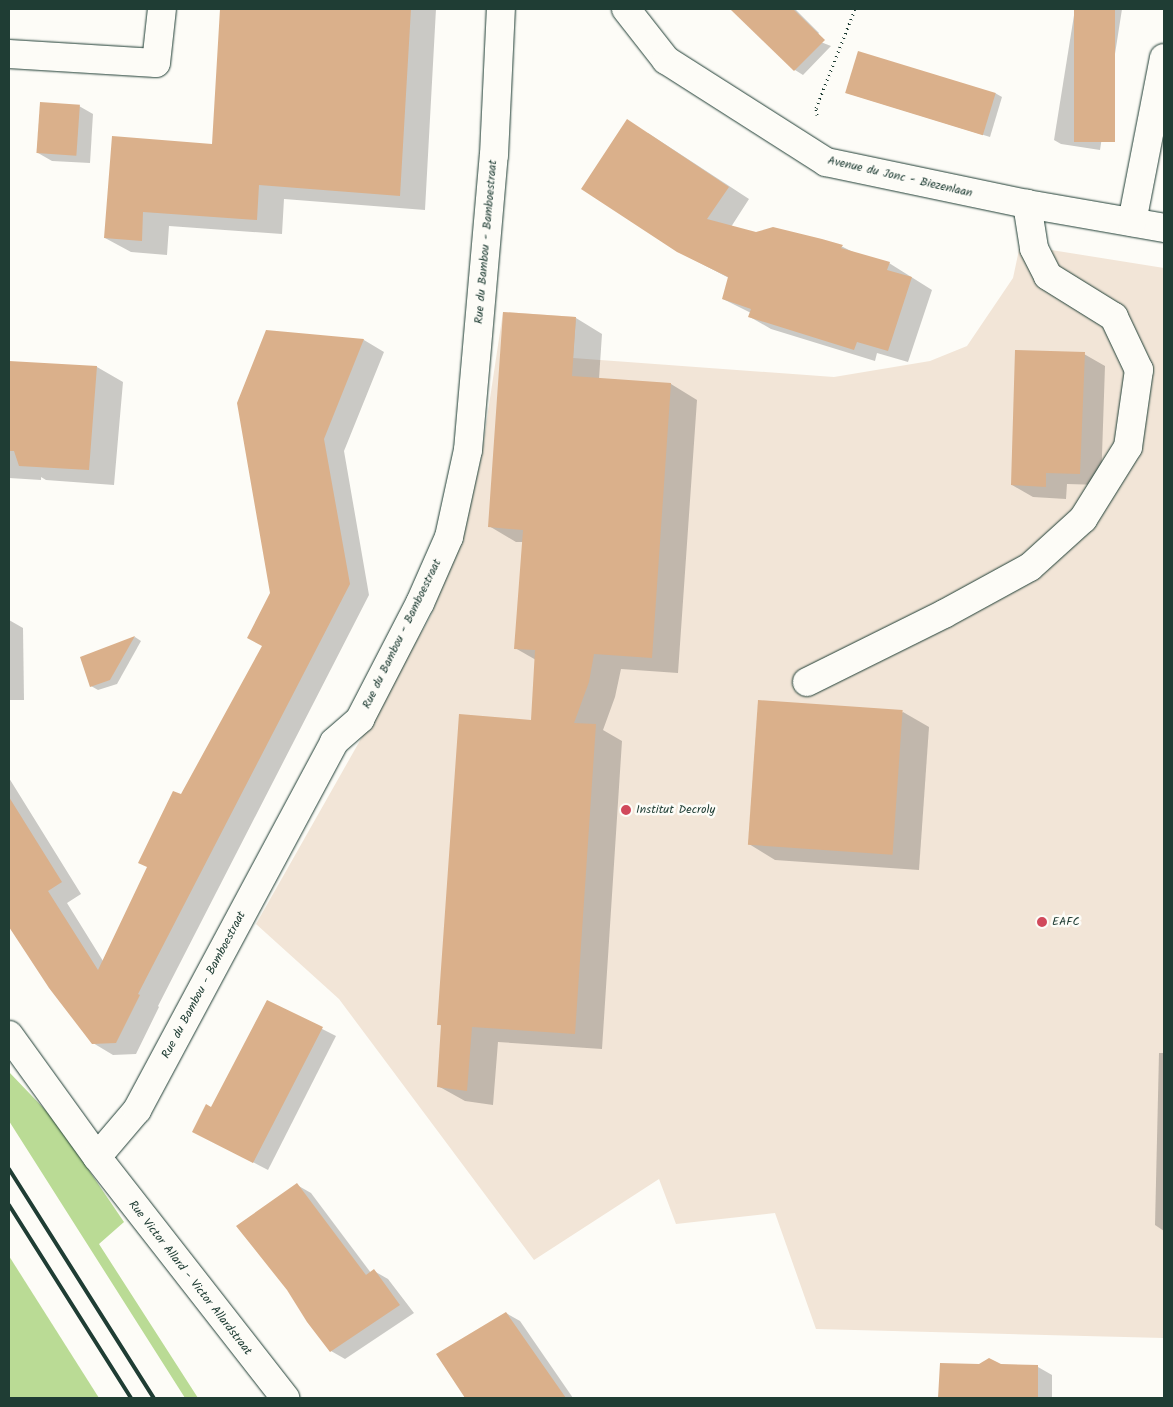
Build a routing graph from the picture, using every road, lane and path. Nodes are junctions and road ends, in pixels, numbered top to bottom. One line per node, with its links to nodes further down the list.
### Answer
1 (162, 9): 5 (street)
2 (502, 9): 13 (street, Rue du Bambou - Bamboestraat)
3 (626, 9): 7 (street, Avenue du Jonc - Biezenlaan)
4 (855, 9): 7 (path)
5 (9, 54)
6 (1164, 58): 9 (street)
7 (826, 162): 8 (street, Avenue du Jonc - Biezenlaan)
8 (1027, 204): 9 (street, Avenue du Jonc - Biezenlaan); 11 (street)
9 (1132, 222): 10 (street, Avenue du Jonc - Biezenlaan)
10 (1164, 228)
11 (807, 682)
12 (9, 1035): 13 (street, Rue Victor Allard - Victor Allardstraat)
13 (97, 1157): 14 (street, Rue Victor Allard - Victor Allardstraat)
14 (285, 1398)

